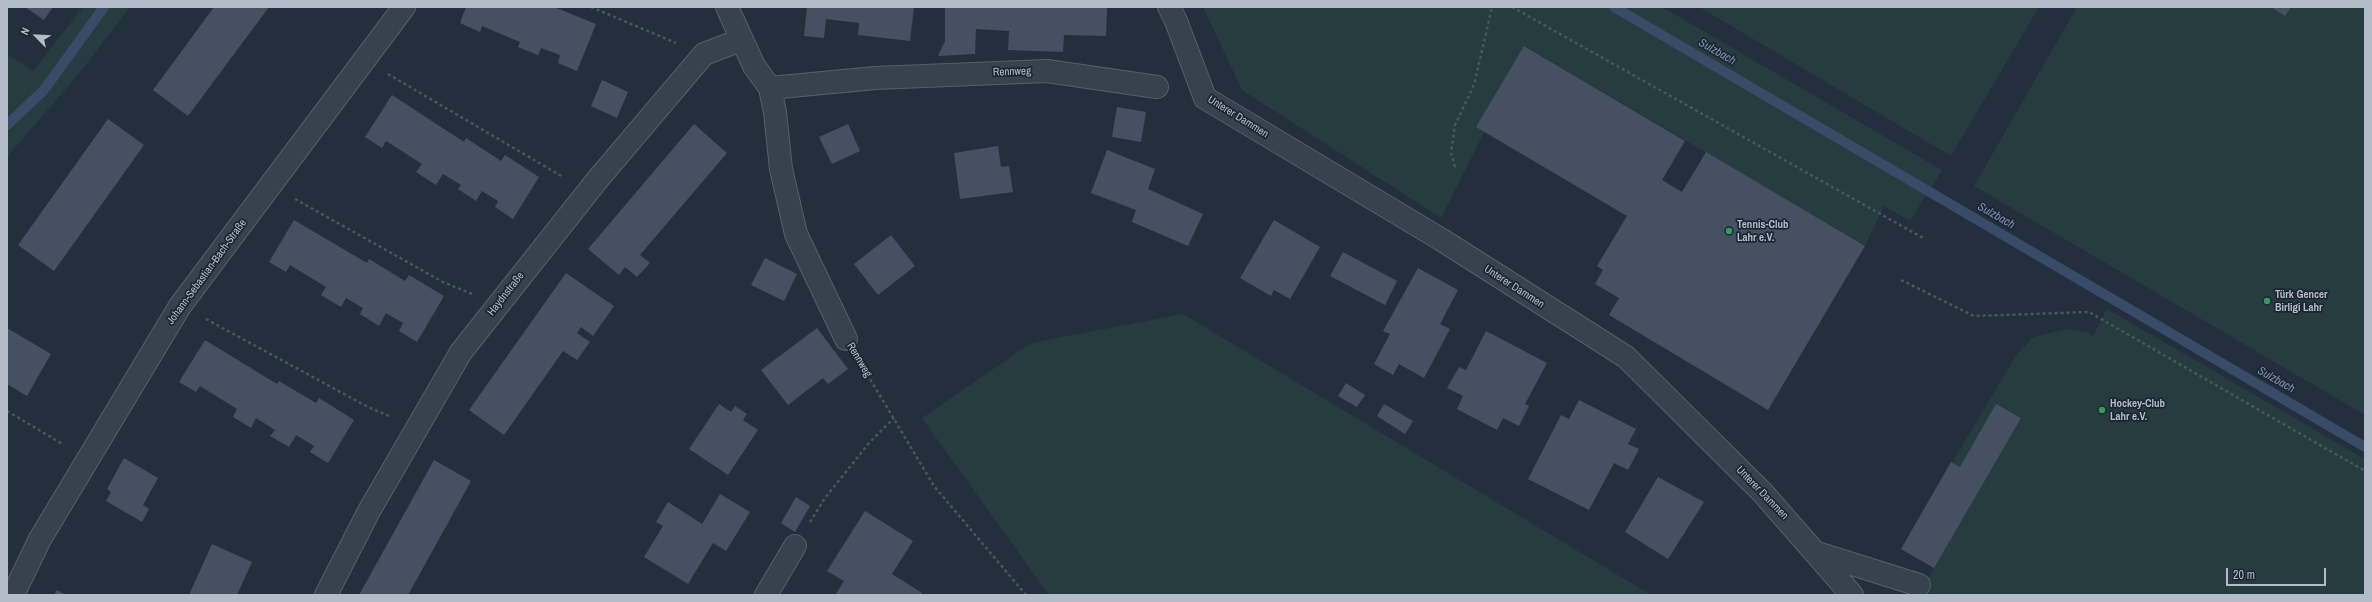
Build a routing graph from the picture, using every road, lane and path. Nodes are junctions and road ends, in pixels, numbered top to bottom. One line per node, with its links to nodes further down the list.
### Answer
1 (404, 7): 9 (street, Johann-Sebastian-Bach-Straße)
2 (592, 7): 7 (path)
3 (726, 7): 8 (street, Rennweg)
4 (1169, 7): 26 (street, Unterer Dammen)
5 (1492, 7): 13 (path)
6 (1512, 7): 15 (path)
7 (662, 37)
8 (741, 40): 11 (street, Rennweg); 29 (street, Haydnstraße)
9 (364, 60): 12 (path); 14 (street, Johann-Sebastian-Bach-Straße)
10 (1157, 87): 11 (street, Rennweg)
11 (770, 88): 19 (street, Rennweg)
12 (544, 166)
13 (1456, 167)
14 (270, 186): 17 (path); 18 (street, Johann-Sebastian-Bach-Straße)
15 (1925, 239)
16 (1901, 280): 24 (path)
17 (443, 282)
18 (180, 306): 20 (path); 23 (street, Johann-Sebastian-Bach-Straße)
19 (846, 339): 22 (path, Rennweg)
20 (368, 407)
21 (7, 411): 23 (path)
22 (894, 418): 25 (path); 31 (path, Rennweg)
23 (88, 459): 28 (street, Johann-Sebastian-Bach-Straße)
24 (2365, 472)
25 (795, 546): 30 (street)
26 (1817, 553): 27 (street); 32 (street, Unterer Dammen)
27 (1918, 585)
28 (14, 595)
29 (326, 595)
30 (766, 595)
31 (1026, 595)
32 (1852, 595)

